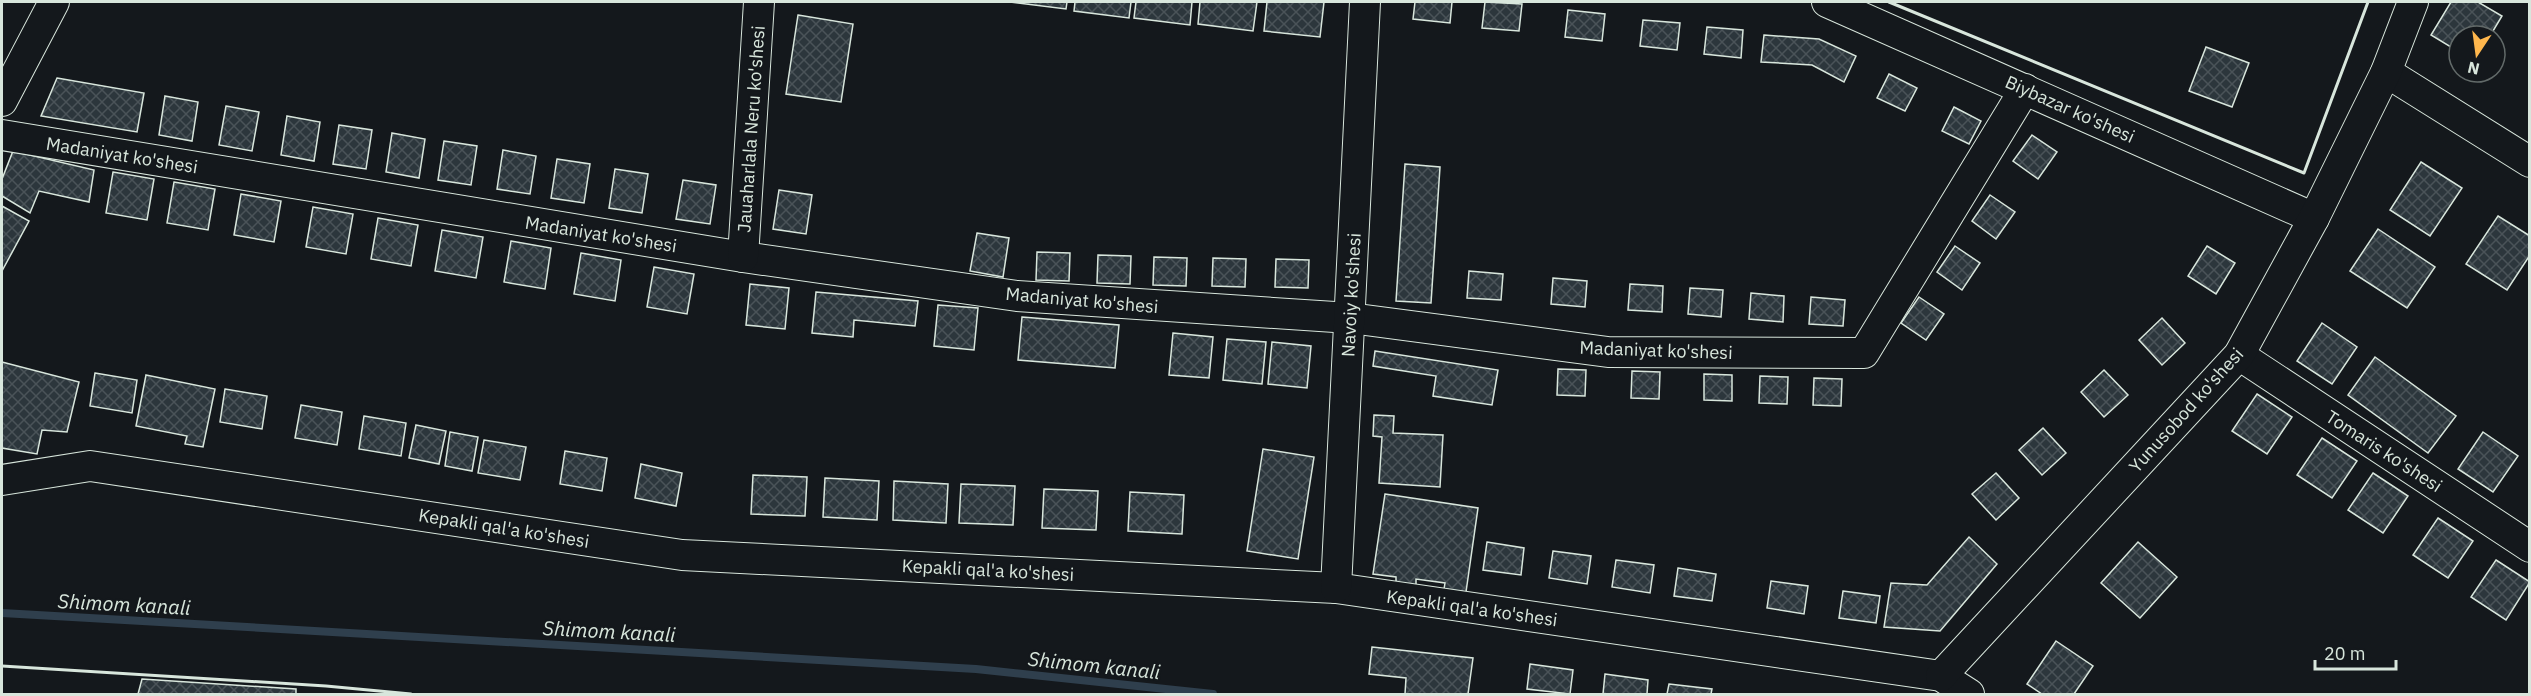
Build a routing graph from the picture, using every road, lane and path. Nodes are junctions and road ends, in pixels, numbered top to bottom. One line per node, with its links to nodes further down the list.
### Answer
1 (54, 2): 8 (street)
2 (759, 2): 12 (street, Jauaharlala Neru ko'shesi)
3 (1365, 2): 13 (street, Navoiy ko'shesi)
4 (1827, 2): 7 (street, Biybazar ko'shesi)
5 (2413, 2): 6 (street, Yunusobod ko'shesi)
6 (2386, 72): 10 (street); 11 (street, Yunusobod ko'shesi)
7 (2025, 89): 11 (street, Biybazar ko'shesi); 13 (street, Madaniyat ko'shesi)
8 (2, 100)
9 (2, 135): 12 (street, Madaniyat ko'shesi)
10 (2529, 162)
11 (2314, 218): 14 (street, Yunusobod ko'shesi)
12 (743, 257): 13 (street, Madaniyat ko'shesi)
13 (1350, 318): 17 (street, Navoiy ko'shesi)
14 (2239, 355): 16 (street, Tomaris ko'shesi); 18 (street, Yunusobod ko'shesi)
15 (2, 480): 17 (street, Kepakli qal'a ko'shesi)
16 (2529, 547)
17 (1336, 588): 18 (street, Kepakli qal'a ko'shesi)
18 (1941, 676): 19 (street, Kepakli qal'a ko'shesi)
19 (1969, 694)

